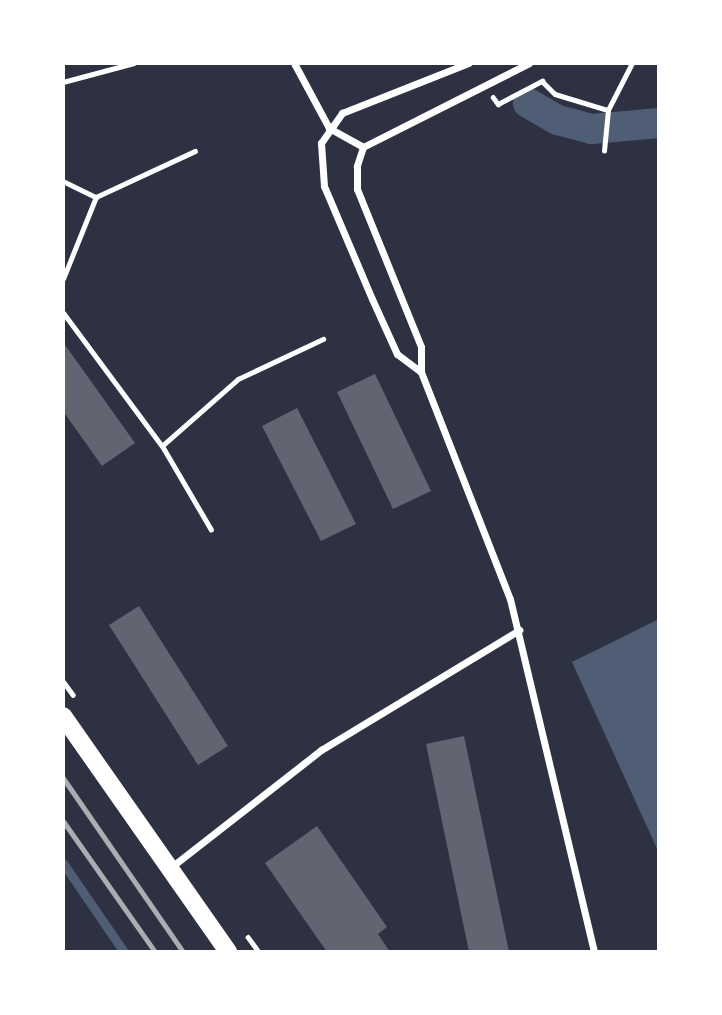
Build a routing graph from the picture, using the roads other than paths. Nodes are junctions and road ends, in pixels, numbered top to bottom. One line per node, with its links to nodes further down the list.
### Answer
1 (294, 63): 4 (street)
2 (468, 63): 4 (street)
3 (529, 63): 5 (street)
4 (329, 128): 5 (street); 6 (street)
5 (363, 147): 6 (street)
6 (421, 372): 7 (street)
7 (519, 630): 9 (street); 11 (street)
8 (63, 716): 9 (main road)
9 (170, 869): 10 (main road)
10 (228, 952)
11 (594, 952)

